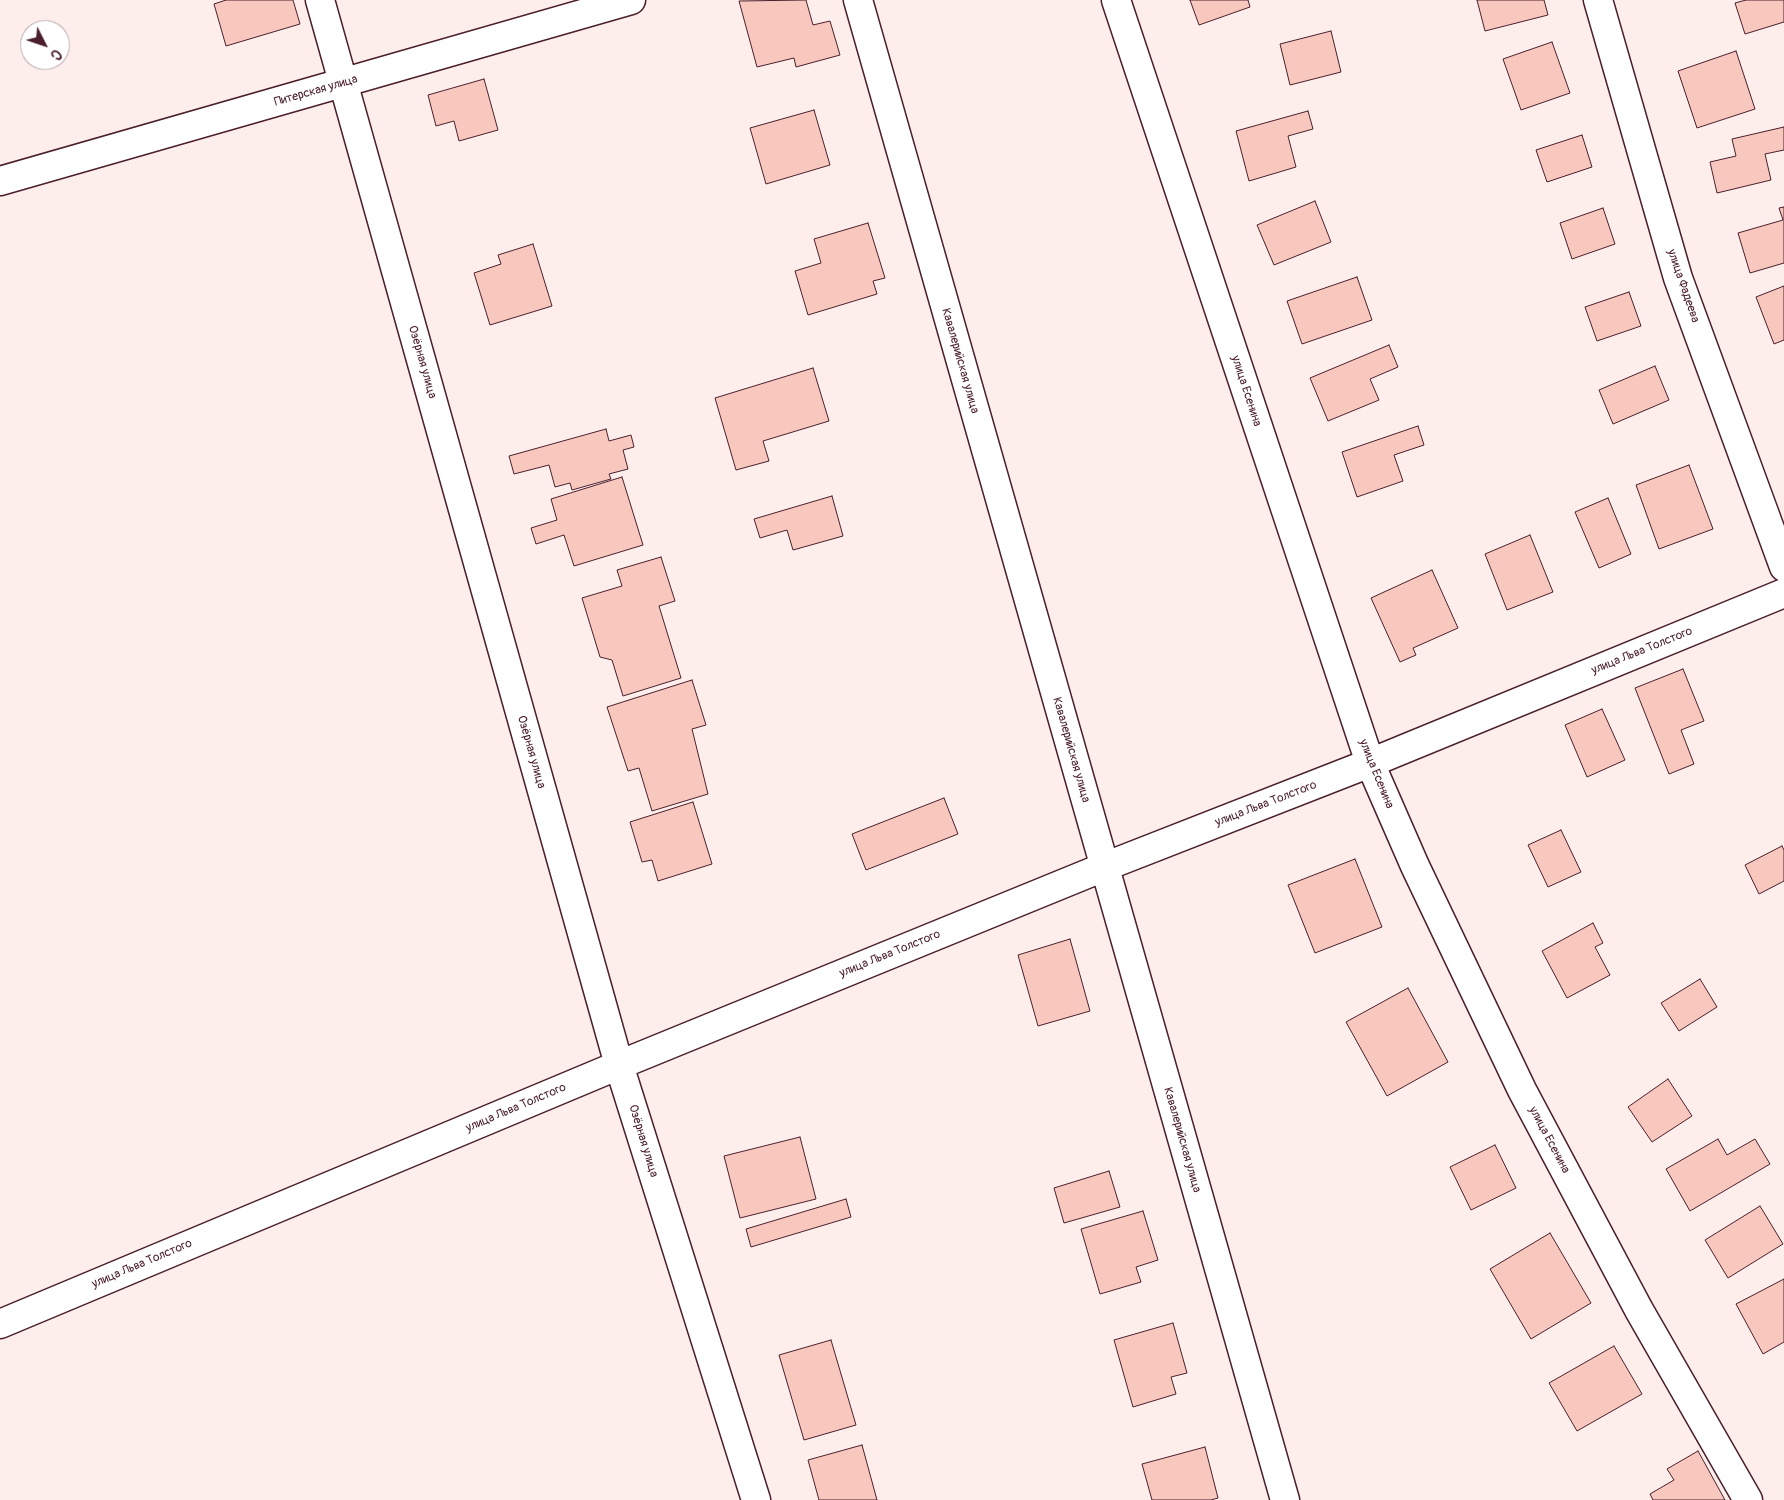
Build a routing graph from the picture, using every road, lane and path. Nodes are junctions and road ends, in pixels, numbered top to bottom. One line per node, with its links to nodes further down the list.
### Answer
1 (320, 0): 6 (street, Озёрная улица)
2 (631, 0): 6 (street, Питерская улица)
3 (858, 0): 11 (street, Кавалерийская улица)
4 (1116, 0): 10 (street, улица Есенина)
5 (1598, 0): 8 (street, улица Фадеева)
6 (344, 83): 7 (street, Питерская улица); 12 (street, Озёрная улица)
7 (0, 181)
8 (1784, 567)
9 (1784, 593): 10 (street, улица Льва Толстого)
10 (1370, 763): 11 (street, улица Льва Толстого); 16 (street, улица Есенина)
11 (1104, 867): 12 (street, улица Льва Толстого); 15 (street, Кавалерийская улица)
12 (619, 1065): 13 (street, улица Льва Толстого); 14 (street, Озёрная улица)
13 (0, 1324)
14 (756, 1500)
15 (1285, 1500)
16 (1748, 1500)

